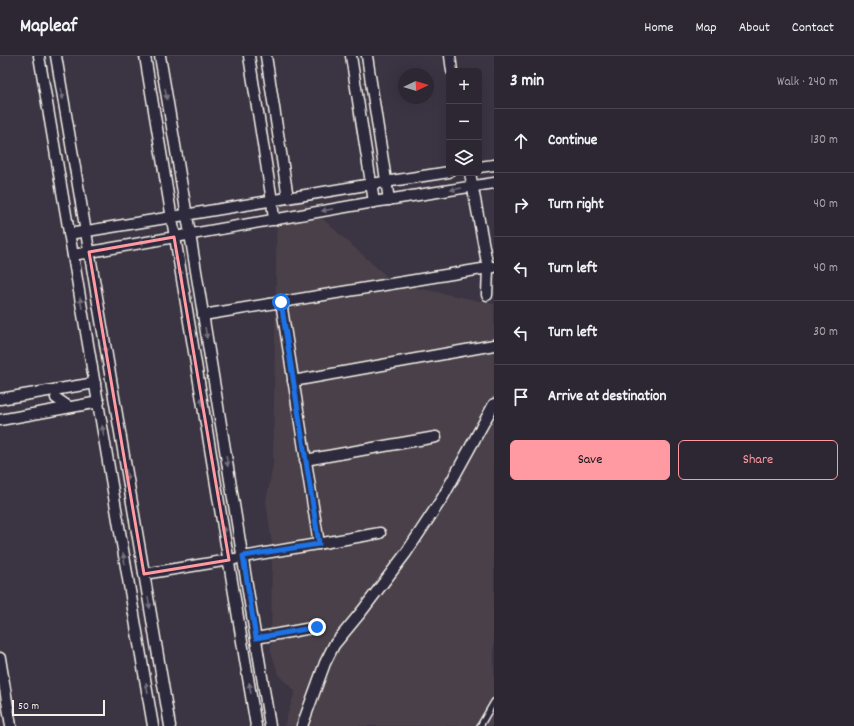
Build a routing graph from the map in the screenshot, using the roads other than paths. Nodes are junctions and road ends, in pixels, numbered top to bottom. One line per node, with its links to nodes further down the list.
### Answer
1 (39, 56): 27 (street)
2 (56, 56): 26 (street, one-way to 26)
3 (145, 56): 24 (street)
4 (160, 56): 23 (street, one-way to 23)
5 (248, 56): 20 (street)
6 (266, 56): 19 (street)
7 (351, 56): 17 (street)
8 (367, 56): 15 (street)
9 (450, 56): 10 (street)
10 (452, 68)
11 (494, 165): 12 (street)
12 (482, 167)
13 (446, 172): 15 (street)
14 (470, 176): 18 (street)
15 (386, 182): 17 (street); 21 (street)
16 (494, 183): 18 (street)
17 (372, 184): 19 (street); 22 (street)
18 (472, 186): 21 (street, one-way to 21); 32 (street)
19 (288, 198): 20 (street)
20 (272, 200): 23 (street); 25 (street)
21 (389, 200): 22 (street)
22 (374, 202): 25 (street, one-way to 25)
23 (186, 215): 24 (street); 28 (street)
24 (171, 217): 26 (street); 29 (street)
25 (274, 220): 28 (street)
26 (85, 230): 27 (street); 30 (street)
27 (69, 234): 31 (street)
28 (190, 234): 29 (street); 35 (street)
29 (174, 237): 30 (street, one-way to 30); 50 (street, one-way to 29)
30 (89, 252): 31 (street); 51 (street, one-way to 51)
31 (72, 255): 38 (street, one-way to 31)
32 (491, 267): 33 (street); 34 (street)
33 (487, 295)
34 (281, 302): 35 (street); 37 (street)
35 (203, 315): 49 (street, one-way to 49)
36 (494, 345): 37 (street)
37 (293, 381): 46 (street)
38 (95, 383): 40 (street); 41 (street)
39 (56, 398): 43 (street)
40 (0, 399)
41 (98, 402): 43 (street); 57 (street, one-way to 41)
42 (494, 404): 61 (street)
43 (69, 407): 44 (street)
44 (0, 420)
45 (436, 438): 46 (street)
46 (306, 460): 48 (street)
47 (380, 533): 48 (street)
48 (319, 544): 49 (street)
49 (243, 557): 50 (street); 53 (street)
50 (229, 560): 51 (street); 59 (street, one-way to 50)
51 (144, 574): 58 (street, one-way to 58)
52 (317, 627): 53 (street)
53 (256, 638): 60 (street)
54 (1, 665): 56 (street)
55 (494, 702): 62 (lane)
56 (11, 726)
57 (153, 726)
58 (170, 726)
59 (256, 726)
60 (270, 726)
61 (302, 726)
62 (480, 726)

